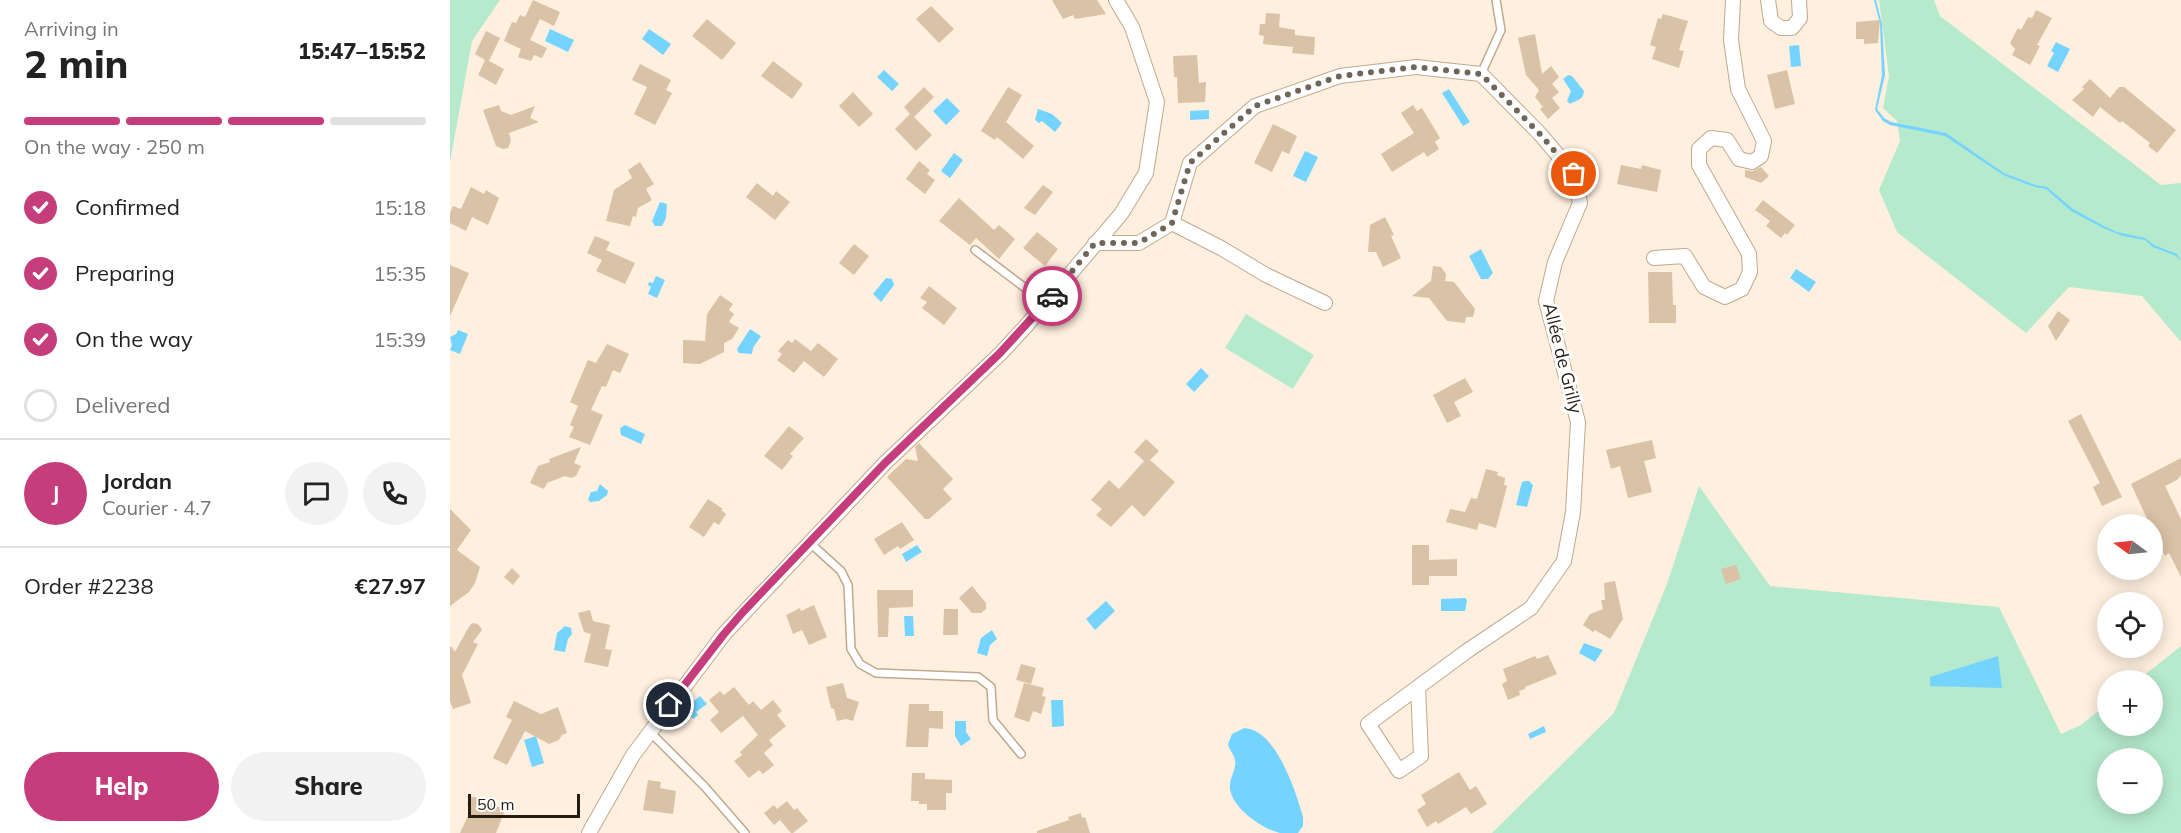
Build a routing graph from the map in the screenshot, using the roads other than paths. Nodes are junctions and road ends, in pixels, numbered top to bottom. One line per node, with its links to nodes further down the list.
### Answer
1 (1116, 0): 8 (street)
2 (1496, 0): 6 (lane)
3 (1733, 0): 10 (street)
4 (1768, 0): 5 (street)
5 (1799, 0)
6 (1481, 74): 7 (street); 14 (street, Allée de Grilly)
7 (1172, 223): 8 (street); 12 (street)
8 (1095, 243): 11 (street)
9 (975, 250): 11 (lane)
10 (1654, 258)
11 (1045, 303): 13 (street)
12 (1325, 303)
13 (809, 542): 15 (street); 16 (lane)
14 (1418, 687): 14 (street, Allée de Grilly)
15 (650, 731): 17 (street); 18 (lane)
16 (1021, 754)
17 (589, 833)
18 (745, 833)

